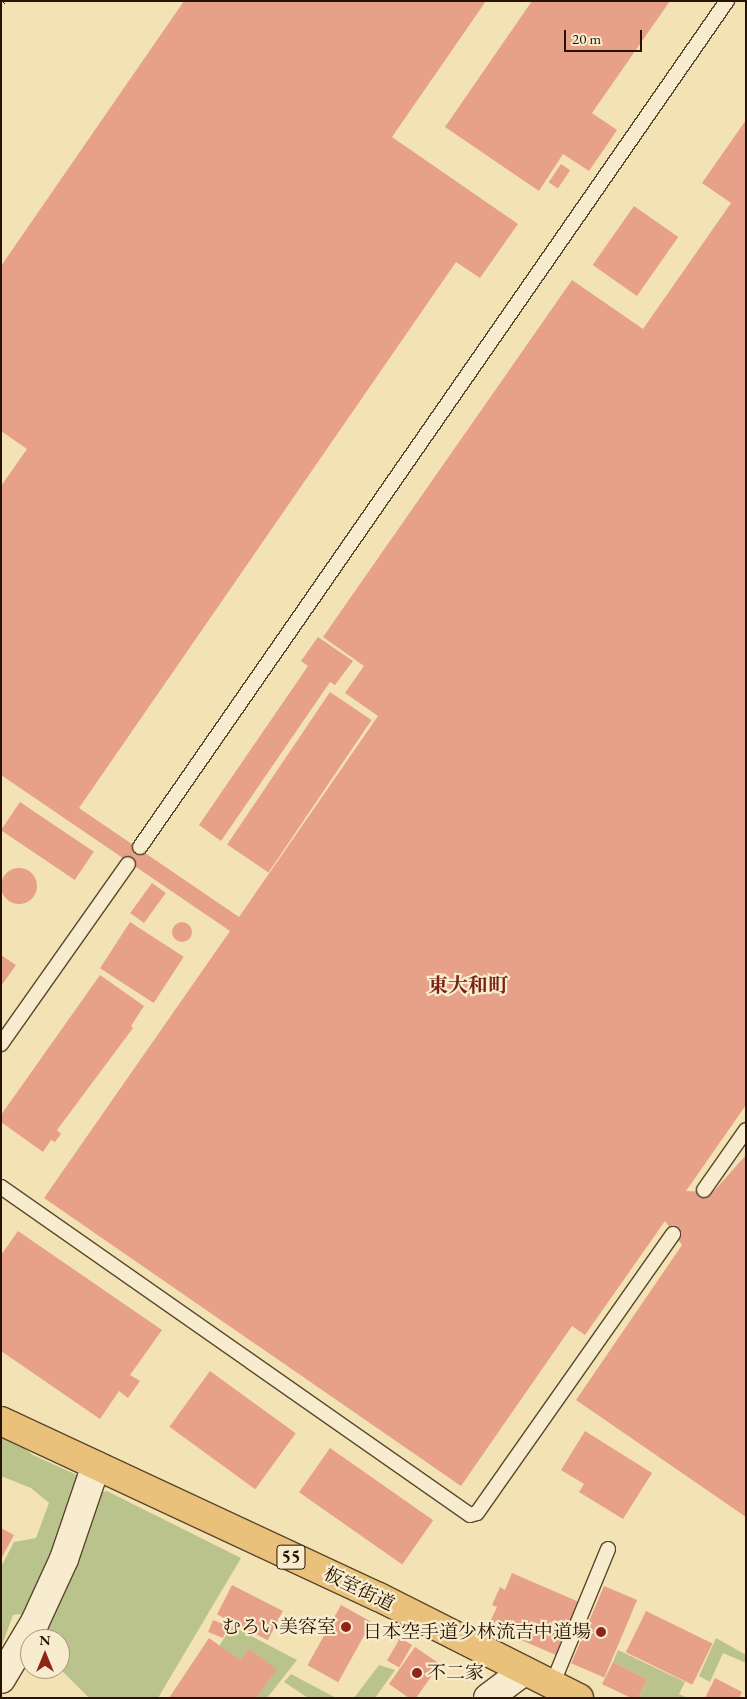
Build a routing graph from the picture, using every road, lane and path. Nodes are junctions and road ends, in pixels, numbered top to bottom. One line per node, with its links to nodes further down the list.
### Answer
1 (5, 1): 3 (path)
2 (727, 1): 4 (lane)
3 (1, 5)
4 (140, 847)
5 (128, 864): 6 (lane)
6 (1, 1044)
7 (746, 1130): 9 (lane)
8 (1, 1187): 10 (lane)
9 (704, 1190)
10 (673, 1234)
11 (1, 1421): 12 (main road, 板室街道 / 55)
12 (96, 1465): 14 (main road, 板室街道 / 55); 15 (street)
13 (608, 1549): 16 (lane)
14 (524, 1671): 16 (main road, 板室街道 / 55); 17 (street)
15 (1, 1679)
16 (552, 1685): 18 (main road, 板室街道 / 55)
17 (488, 1698)
18 (579, 1698)

